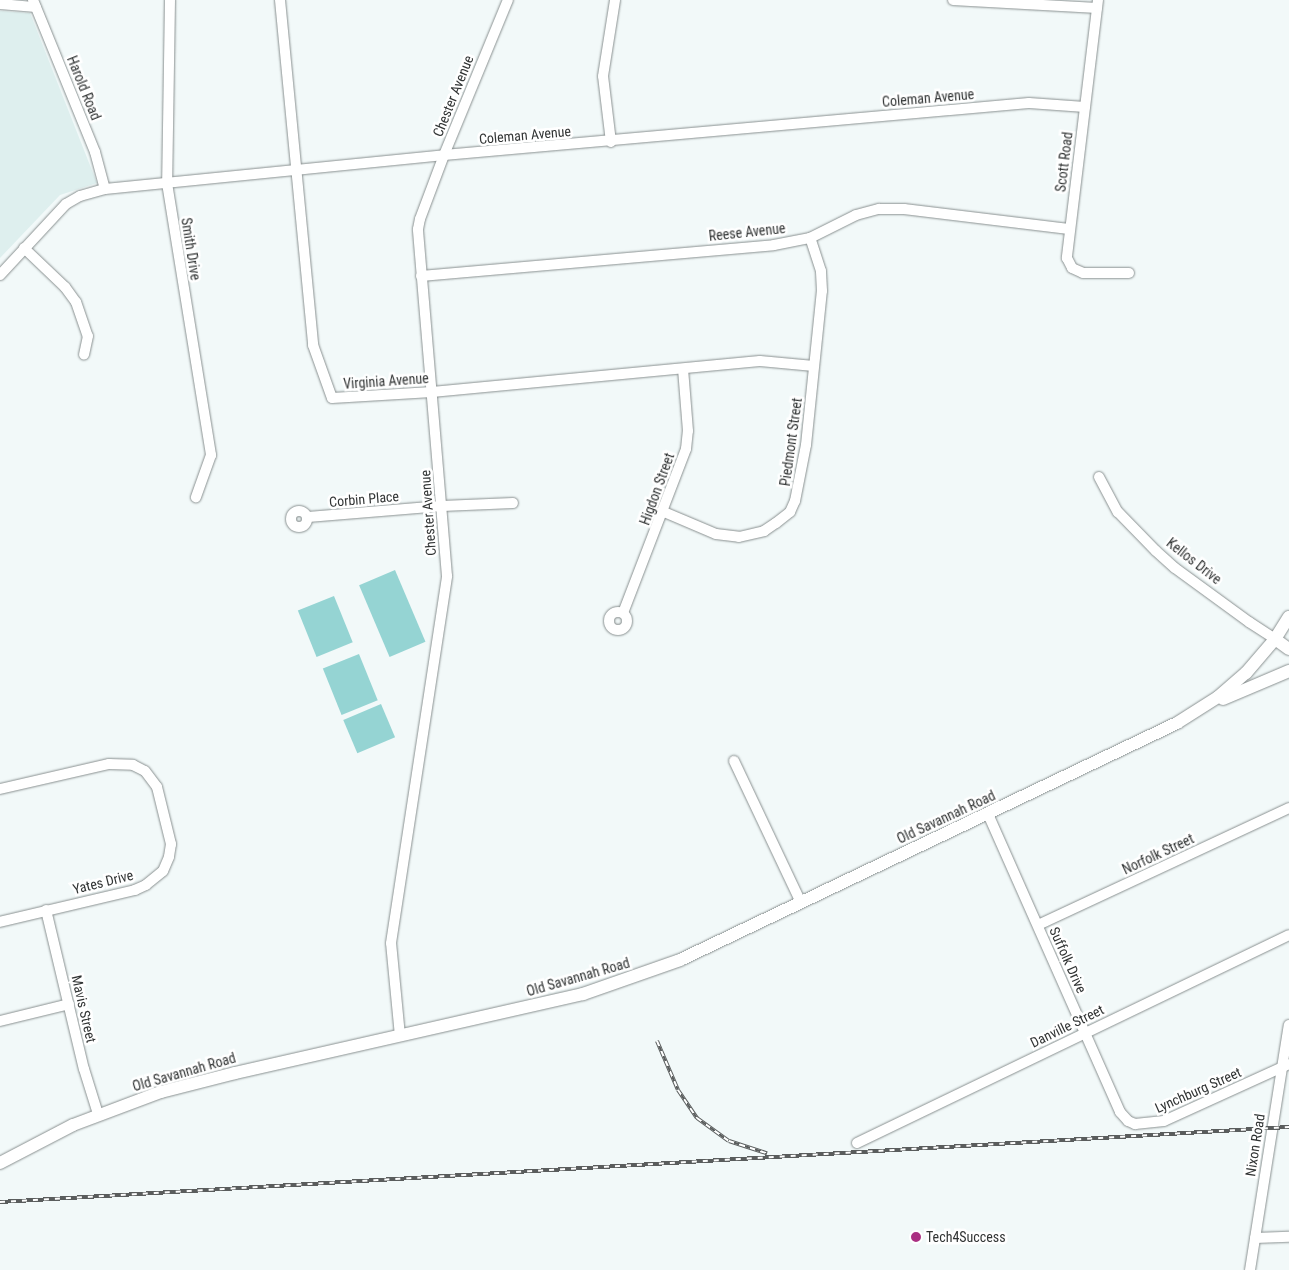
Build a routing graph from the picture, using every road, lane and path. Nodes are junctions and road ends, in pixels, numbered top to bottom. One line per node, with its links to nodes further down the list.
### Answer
1 (170, 0): 13 (street, Smith Drive)
2 (280, 0): 12 (street, Virginia Avenue)
3 (508, 0): 11 (street, Chester Avenue)
4 (615, 0): 10 (street)
5 (953, 0): 8 (street)
6 (34, 3): 7 (street); 14 (street, Harold Road)
7 (0, 4)
8 (1097, 4): 9 (street, Scott Road)
9 (1085, 107): 10 (street, Coleman Avenue); 15 (street, Scott Road)
10 (611, 142): 11 (street, Coleman Avenue)
11 (444, 155): 12 (street, Coleman Avenue); 20 (street, Chester Avenue)
12 (295, 169): 13 (street, Coleman Avenue); 24 (street, Virginia Avenue)
13 (167, 183): 14 (street, Coleman Avenue); 26 (street, Smith Drive)
14 (105, 189): 17 (street, Coleman Avenue)
15 (1069, 230): 16 (street, Reese Avenue); 18 (street, Scott Road)
16 (810, 238): 20 (street, Reese Avenue); 22 (street, Piedmont Street)
17 (24, 248): 19 (street, Coleman Avenue); 21 (street)
18 (1129, 273)
19 (0, 275)
20 (421, 276): 24 (street, Chester Avenue)
21 (84, 355)
22 (814, 366): 23 (street, Virginia Avenue); 29 (street, Piedmont Street)
23 (683, 369): 24 (street, Virginia Avenue); 29 (street, Higdon Street)
24 (432, 392): 28 (street, Chester Avenue)
25 (1099, 477): 33 (street, Kellos Drive)
26 (196, 497)
27 (513, 503): 28 (street, Corbin Place)
28 (442, 506): 30 (street, Corbin Place); 50 (street, Chester Avenue)
29 (664, 512): 31 (street, Higdon Street)
30 (308, 517)
31 (623, 613)
32 (1289, 617): 33 (main road)
33 (1275, 639): 34 (main road, Kellos Drive); 36 (main road)
34 (1289, 649)
35 (1289, 671): 36 (main road)
36 (1201, 709): 40 (main road, Old Savannah Road)
37 (734, 760): 41 (street)
38 (0, 789): 42 (street, Yates Drive)
39 (1289, 808): 44 (street, Norfolk Street)
40 (988, 814): 41 (main road, Old Savannah Road); 44 (street, Suffolk Drive)
41 (801, 903): 50 (main road, Old Savannah Road)
42 (46, 910): 43 (street, Yates Drive); 46 (street, Mavis Street)
43 (0, 922)
44 (1038, 925): 49 (street, Suffolk Drive)
45 (1289, 935): 49 (street, Danville Street)
46 (69, 1004): 47 (street); 52 (street, Mavis Street)
47 (0, 1021)
48 (1289, 1025): 51 (street, Nixon Road)
49 (1085, 1032): 53 (street, Suffolk Drive); 54 (street, Danville Street)
50 (400, 1036): 52 (main road, Old Savannah Road)
51 (1286, 1064): 53 (street, Lynchburg Street); 57 (street, Nixon Road)
52 (98, 1114): 55 (main road, Old Savannah Road)
53 (1123, 1117)
54 (857, 1143)
55 (0, 1163)
56 (1289, 1237): 57 (street)
57 (1255, 1238): 58 (street, Nixon Road)
58 (1250, 1270)

